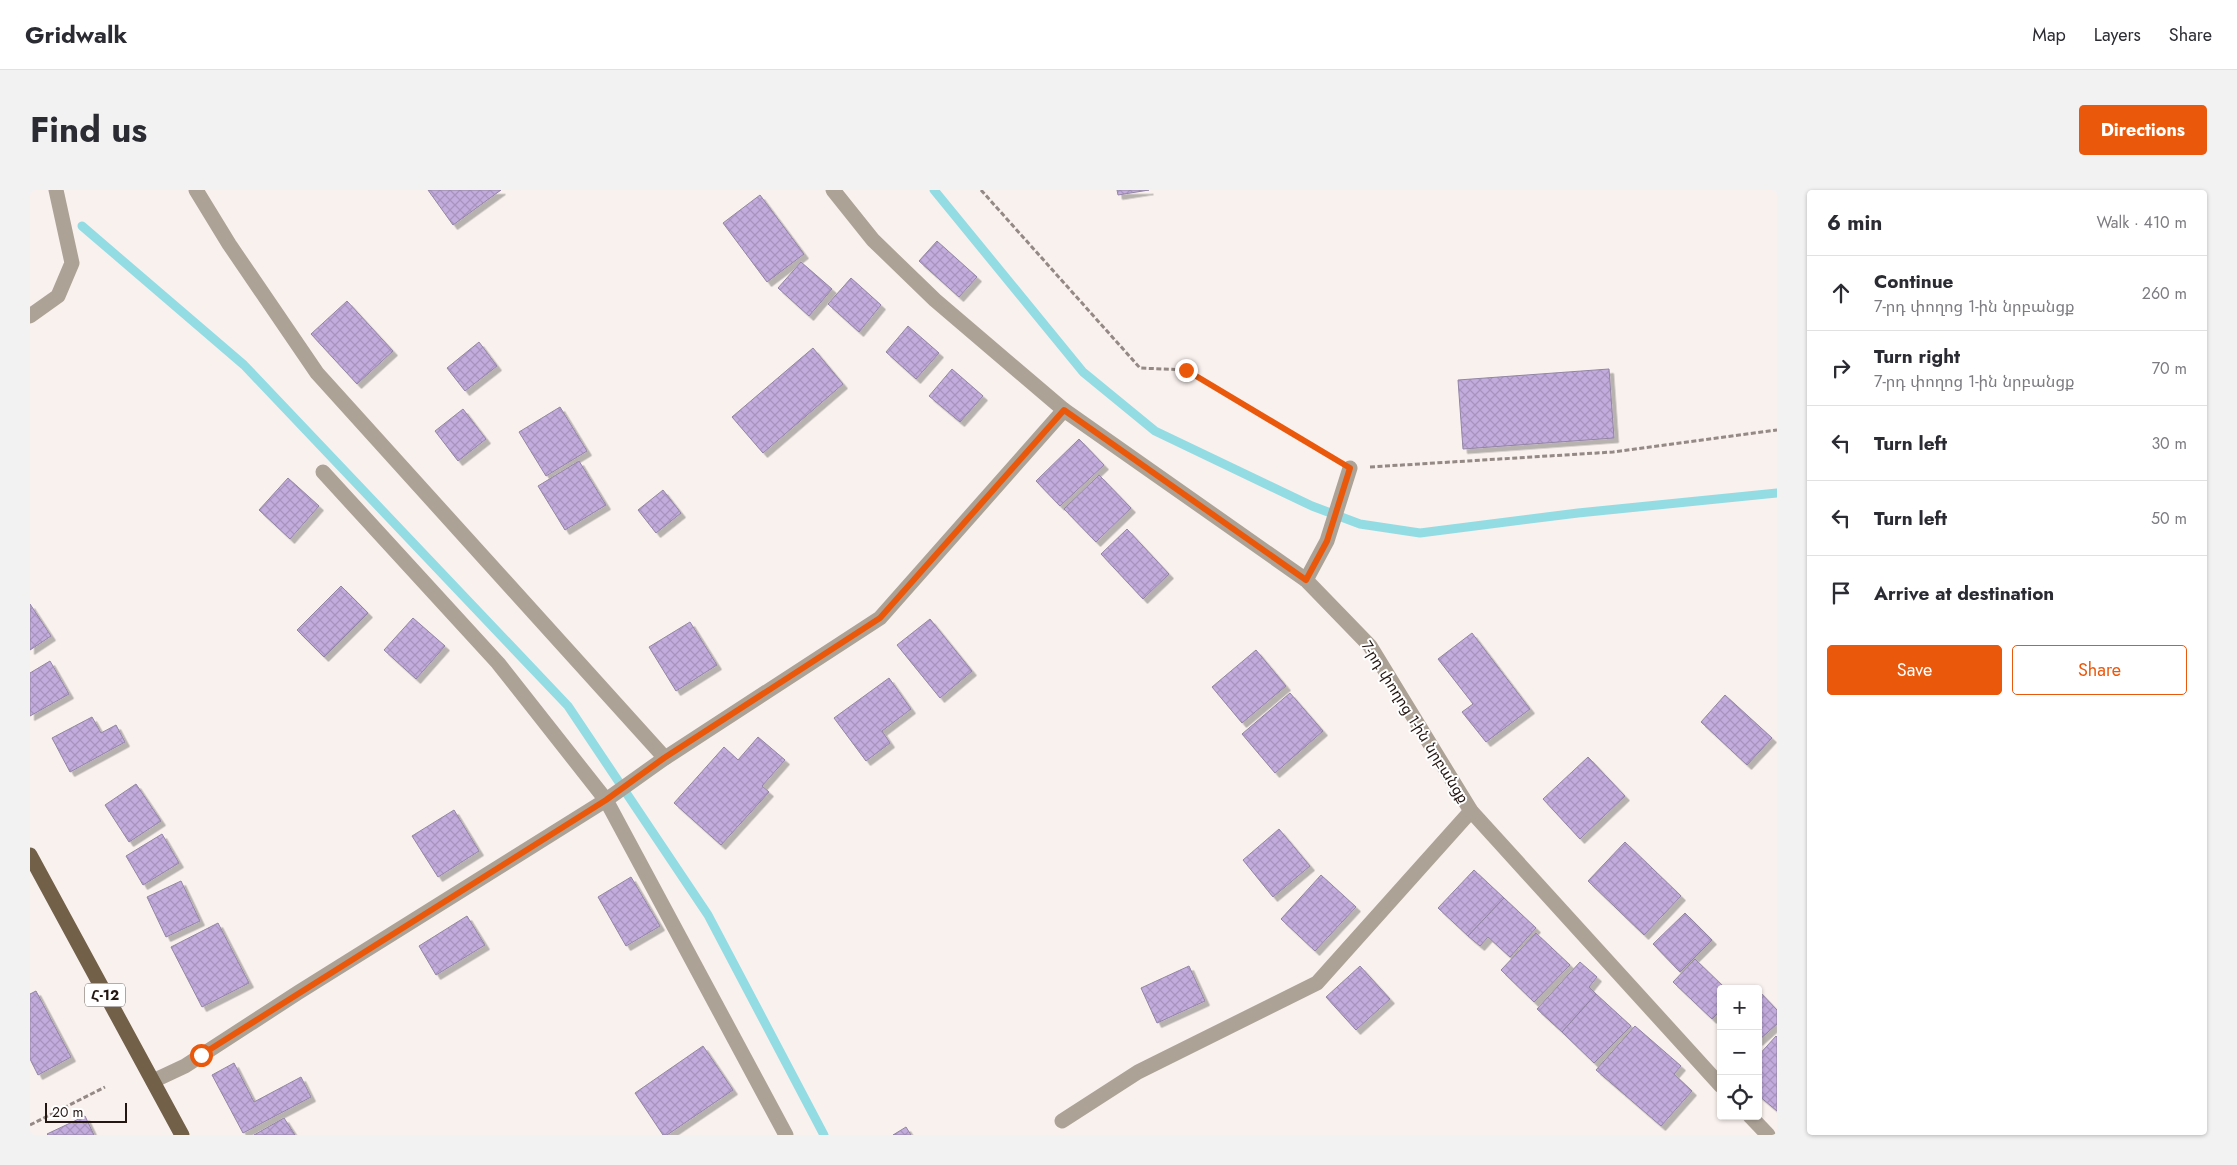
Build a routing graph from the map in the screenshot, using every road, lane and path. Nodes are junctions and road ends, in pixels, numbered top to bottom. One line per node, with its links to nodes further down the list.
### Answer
1 (56, 190): 5 (street)
2 (196, 190): 11 (street)
3 (833, 190): 6 (street, 7-րդ փողոց 1-ին նրբանցք)
4 (981, 190): 8 (path)
5 (30, 316)
6 (1064, 410): 10 (street, 7-րդ փողոց 1-ին նրբանցք); 11 (street)
7 (1777, 430): 8 (path)
8 (1350, 468): 10 (street)
9 (323, 472): 12 (street)
10 (1306, 580): 13 (street, 7-րդ փողոց 1-ին նրբանցք)
11 (664, 758): 12 (street)
12 (609, 797): 15 (street); 22 (street)
13 (1471, 811): 16 (street, 7-րդ փողոց 1-ին նրբանցք); 19 (street)
14 (30, 855): 15 (main road, Հ-12)
15 (153, 1081): 21 (main road, Հ-12)
16 (1717, 1082)
17 (105, 1087): 20 (path)
18 (1754, 1120): 23 (street)
19 (1062, 1121)
20 (30, 1125)
21 (182, 1135)
22 (786, 1135)
23 (1768, 1135)

